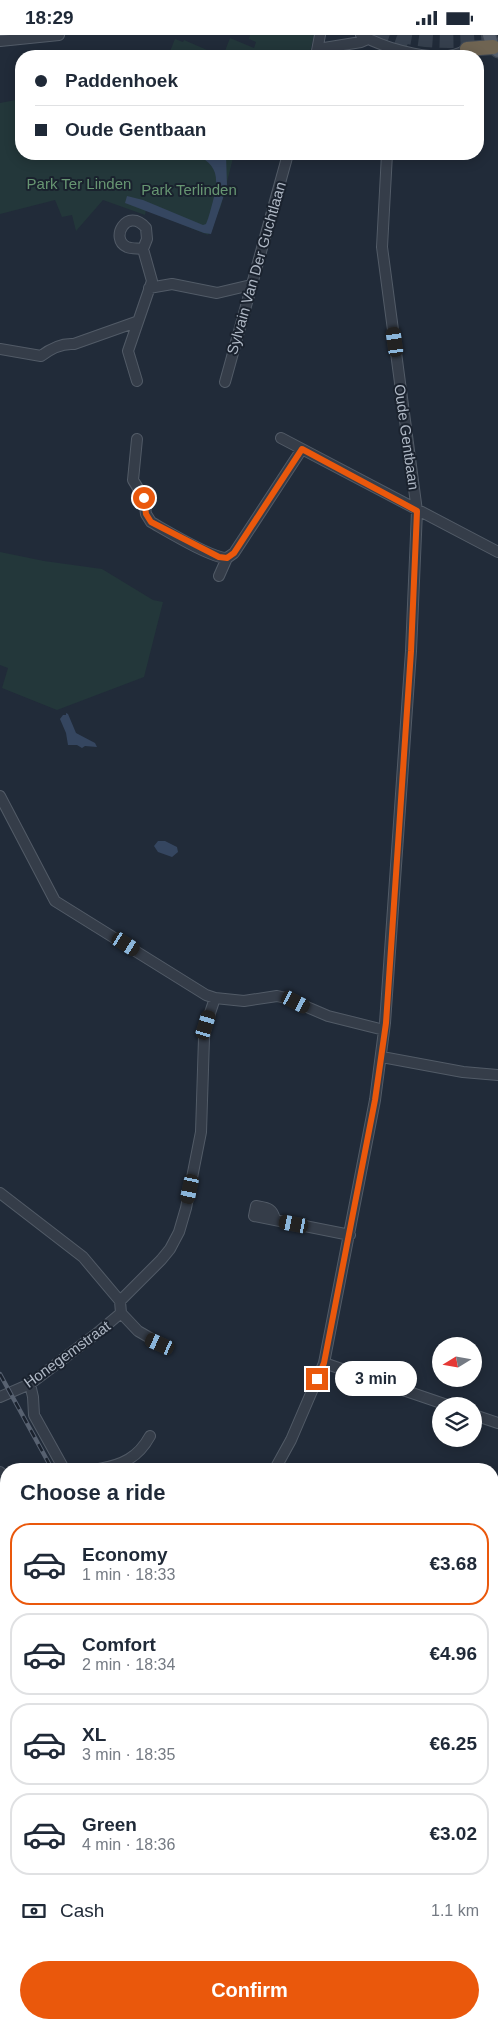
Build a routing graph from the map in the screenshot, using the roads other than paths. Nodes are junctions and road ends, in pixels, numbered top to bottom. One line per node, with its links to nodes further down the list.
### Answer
1 (59, 35): 4 (street)
2 (320, 35): 7 (street)
3 (364, 37): 8 (street); 9 (street)
4 (0, 41)
5 (493, 44): 6 (highway)
6 (466, 49)
7 (318, 50)
8 (329, 50)
9 (396, 50)
10 (286, 160): 13 (street, Sylvain Van Der Guchtlaan)
11 (387, 160): 22 (street, Oude Gentbaan)
12 (143, 249): 14 (street)
13 (252, 285): 14 (street); 18 (street, Sylvain Van Der Guchtlaan)
14 (149, 288): 15 (street)
15 (136, 322): 16 (street); 17 (street)
16 (0, 349)
17 (137, 381)
18 (224, 383)
19 (281, 438): 21 (street)
20 (137, 439): 24 (street)
21 (302, 449): 22 (street); 24 (street)
22 (417, 511): 23 (street); 28 (street, Oude Gentbaan)
23 (498, 552)
24 (227, 558): 25 (street)
25 (218, 575)
26 (0, 796): 27 (street)
27 (215, 999): 28 (street); 34 (street)
28 (384, 1030): 29 (street, Oude Gentbaan)
29 (382, 1057): 30 (street); 33 (street, Oude Gentbaan)
30 (498, 1075)
31 (0, 1193): 34 (street)
32 (276, 1220): 33 (street)
33 (350, 1235): 37 (street, Oude Gentbaan)
34 (120, 1301): 35 (street, Honegemstraat)
35 (121, 1313): 36 (street); 38 (street, Honegemstraat)
36 (164, 1346)
37 (324, 1363): 40 (street); 46 (street, Oude Gentbaan)
38 (30, 1384): 39 (street, Honegemstraat); 44 (street)
39 (0, 1397)
40 (432, 1400)
41 (482, 1418): 42 (street)
42 (498, 1423)
43 (150, 1437): 45 (street)
44 (61, 1463)
45 (124, 1463)
46 (278, 1463)

